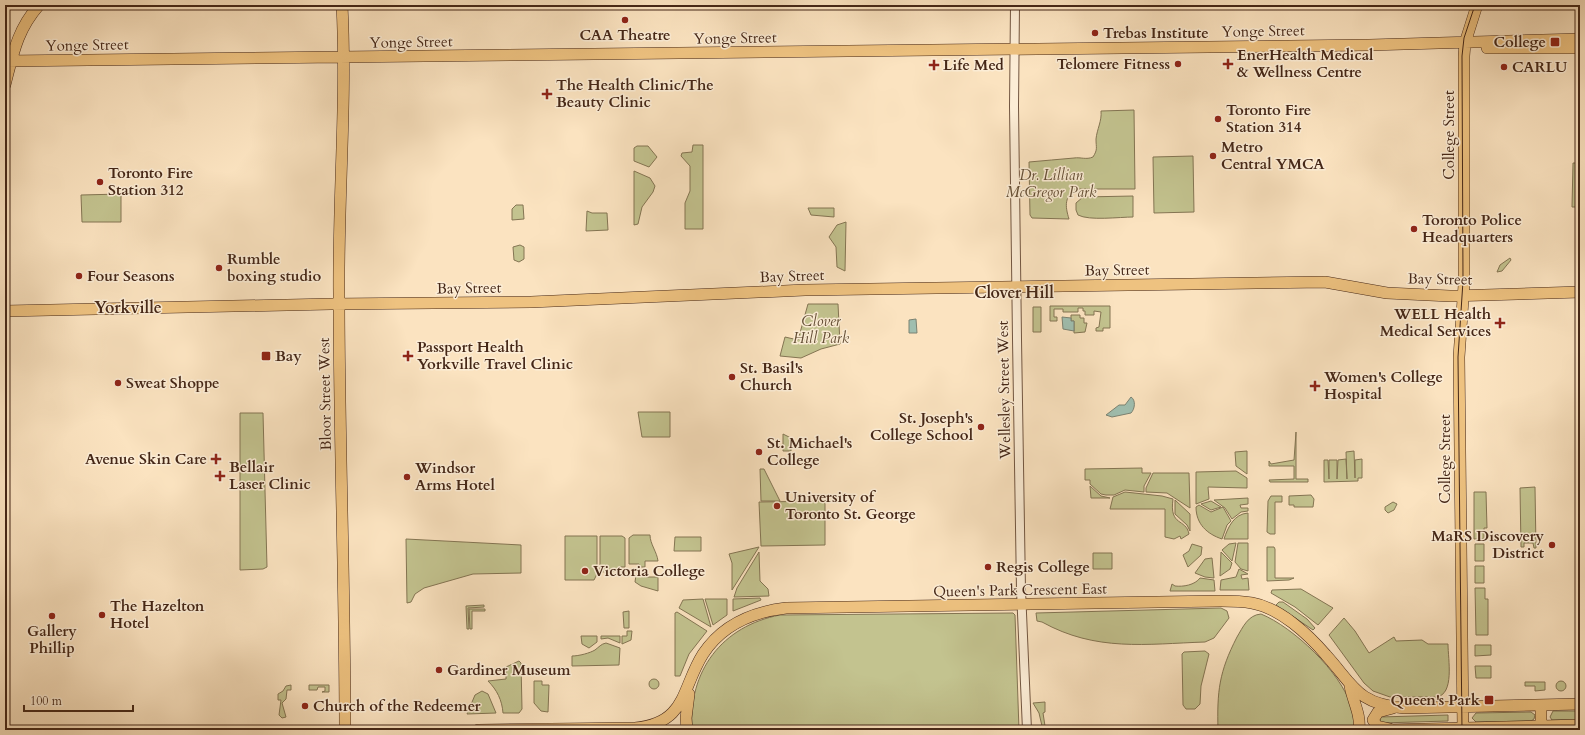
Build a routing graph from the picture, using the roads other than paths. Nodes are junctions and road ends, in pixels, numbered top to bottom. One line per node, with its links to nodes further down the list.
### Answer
1 (39, 5): 10 (main road)
2 (342, 5): 9 (main road, Bloor Street West)
3 (1015, 5): 8 (street, Wellesley Street West)
4 (1477, 5): 6 (main road, College Street)
5 (1580, 39): 6 (main road, Yonge Street)
6 (1465, 43): 7 (main road, Yonge Street); 8 (main road, Yonge Street); 14 (main road, College Street)
7 (1580, 48)
8 (1015, 50): 9 (main road, Yonge Street); 12 (street, Wellesley Street West)
9 (345, 58): 10 (main road, Yonge Street); 15 (main road, Bloor Street West)
10 (8, 61): 11 (main road)
11 (5, 85)
12 (1017, 287): 14 (main road, Bay Street); 15 (main road, Bay Street); 17 (street, Wellesley Street West)
13 (1580, 292): 14 (main road, Bay Street)
14 (1464, 295): 22 (main road, College Street)
15 (339, 304): 16 (main road, Bay Street); 28 (main road, Bloor Street West)
16 (5, 311)
17 (1022, 605): 18 (main road, Queen's Park Crescent East); 19 (main road, Queen's Park Crescent East); 32 (street, Wellesley Street West)
18 (691, 681): 26 (main road); 31 (main road)
19 (1350, 686): 23 (main road); 33 (main road)
20 (1580, 704): 21 (main road)
21 (1542, 705): 22 (main road); 25 (main road)
22 (1463, 706): 23 (main road); 27 (main road, College Street)
23 (1404, 708): 34 (main road)
24 (1580, 725): 25 (main road)
25 (1541, 726): 27 (main road)
26 (640, 727): 29 (main road); 30 (main road)
27 (1463, 729): 34 (main road)
28 (345, 730)
29 (478, 730)
30 (655, 730)
31 (687, 730)
32 (1027, 730)
33 (1359, 730)
34 (1388, 730)

